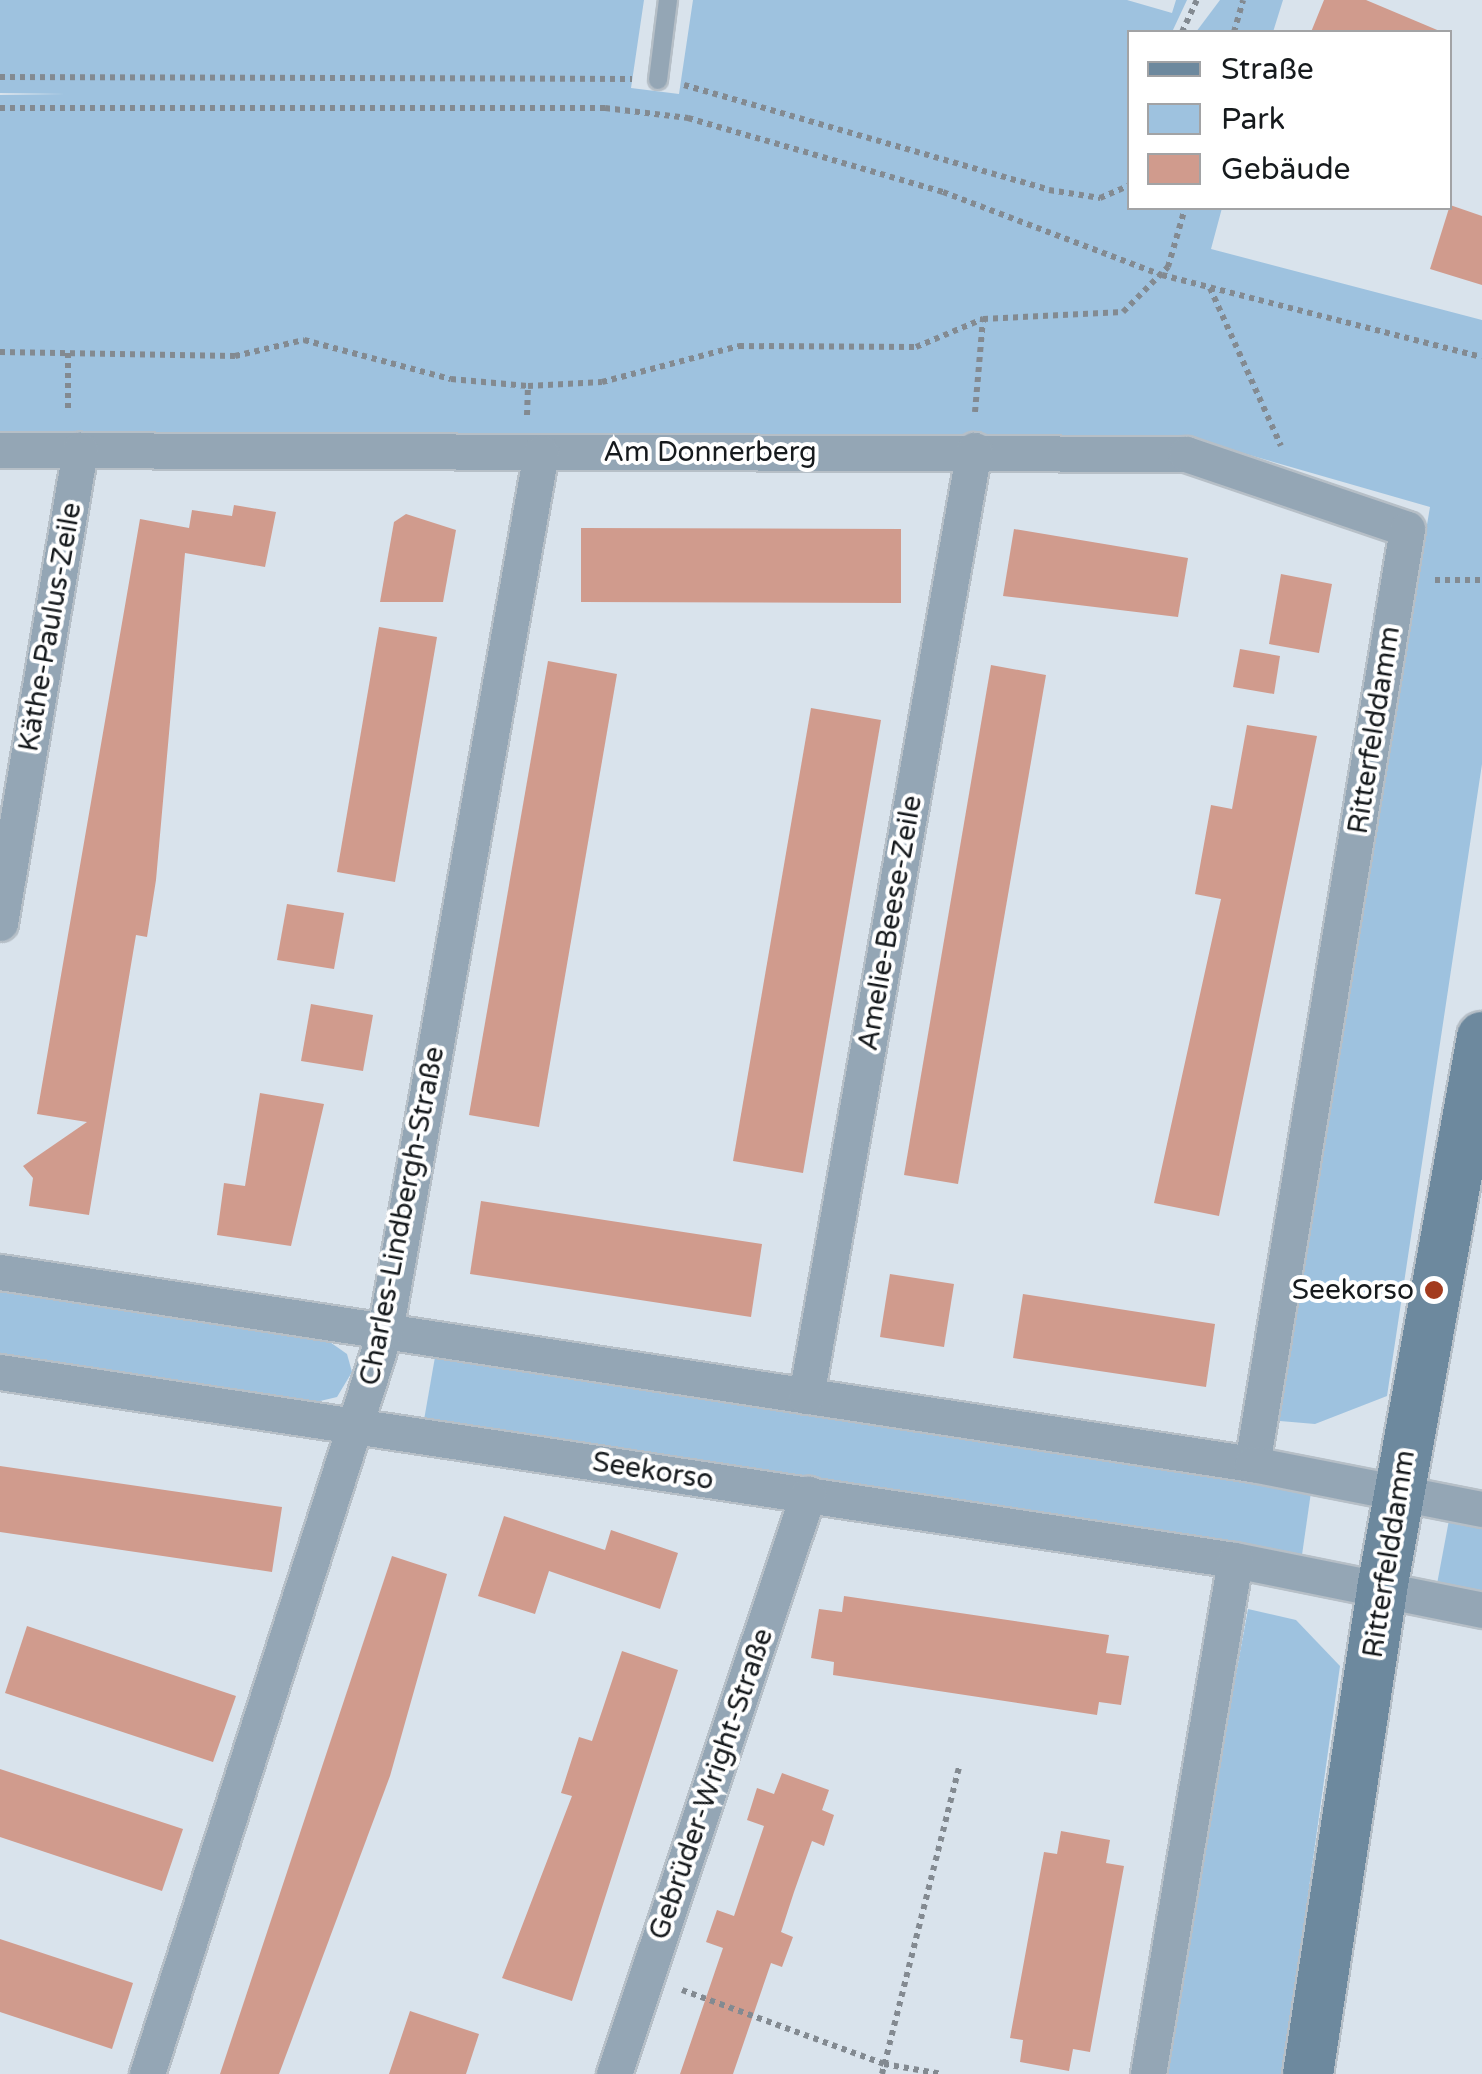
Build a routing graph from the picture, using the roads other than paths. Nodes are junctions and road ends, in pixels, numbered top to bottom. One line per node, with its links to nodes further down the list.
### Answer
1 (668, 0): 2 (lane)
2 (658, 80)
3 (0, 450): 4 (street, Am Donnerberg)
4 (74, 450): 6 (street, Am Donnerberg); 8 (street, Käthe-Paulus-Zeile)
5 (974, 450): 6 (street, Am Donnerberg); 7 (street, Am Donnerberg); 13 (street, Amelie-Beese-Zeile)
6 (540, 453): 11 (street, Charles-Lindbergh-Straße)
7 (1407, 529): 15 (street, Ritterfelddamm)
8 (0, 924)
9 (1482, 1037): 16 (main road, Ritterfelddamm)
10 (0, 1272): 11 (street)
11 (385, 1331): 13 (street); 14 (street, Charles-Lindbergh-Straße)
12 (0, 1372): 14 (street, Seekorso)
13 (806, 1396): 15 (street)
14 (358, 1427): 17 (street, Seekorso); 22 (street, Charles-Lindbergh-Straße)
15 (1252, 1464): 16 (street)
16 (1398, 1491): 18 (street); 20 (main road, Ritterfelddamm)
17 (808, 1494): 19 (street, Seekorso); 23 (street, Gebrüder-Wright-Straße)
18 (1482, 1509)
19 (1234, 1560): 20 (street, Seekorso); 24 (street)
20 (1382, 1588): 21 (street, Seekorso); 25 (main road, Ritterfelddamm)
21 (1482, 1610)
22 (147, 2074)
23 (614, 2074)
24 (1148, 2074)
25 (1308, 2074)

